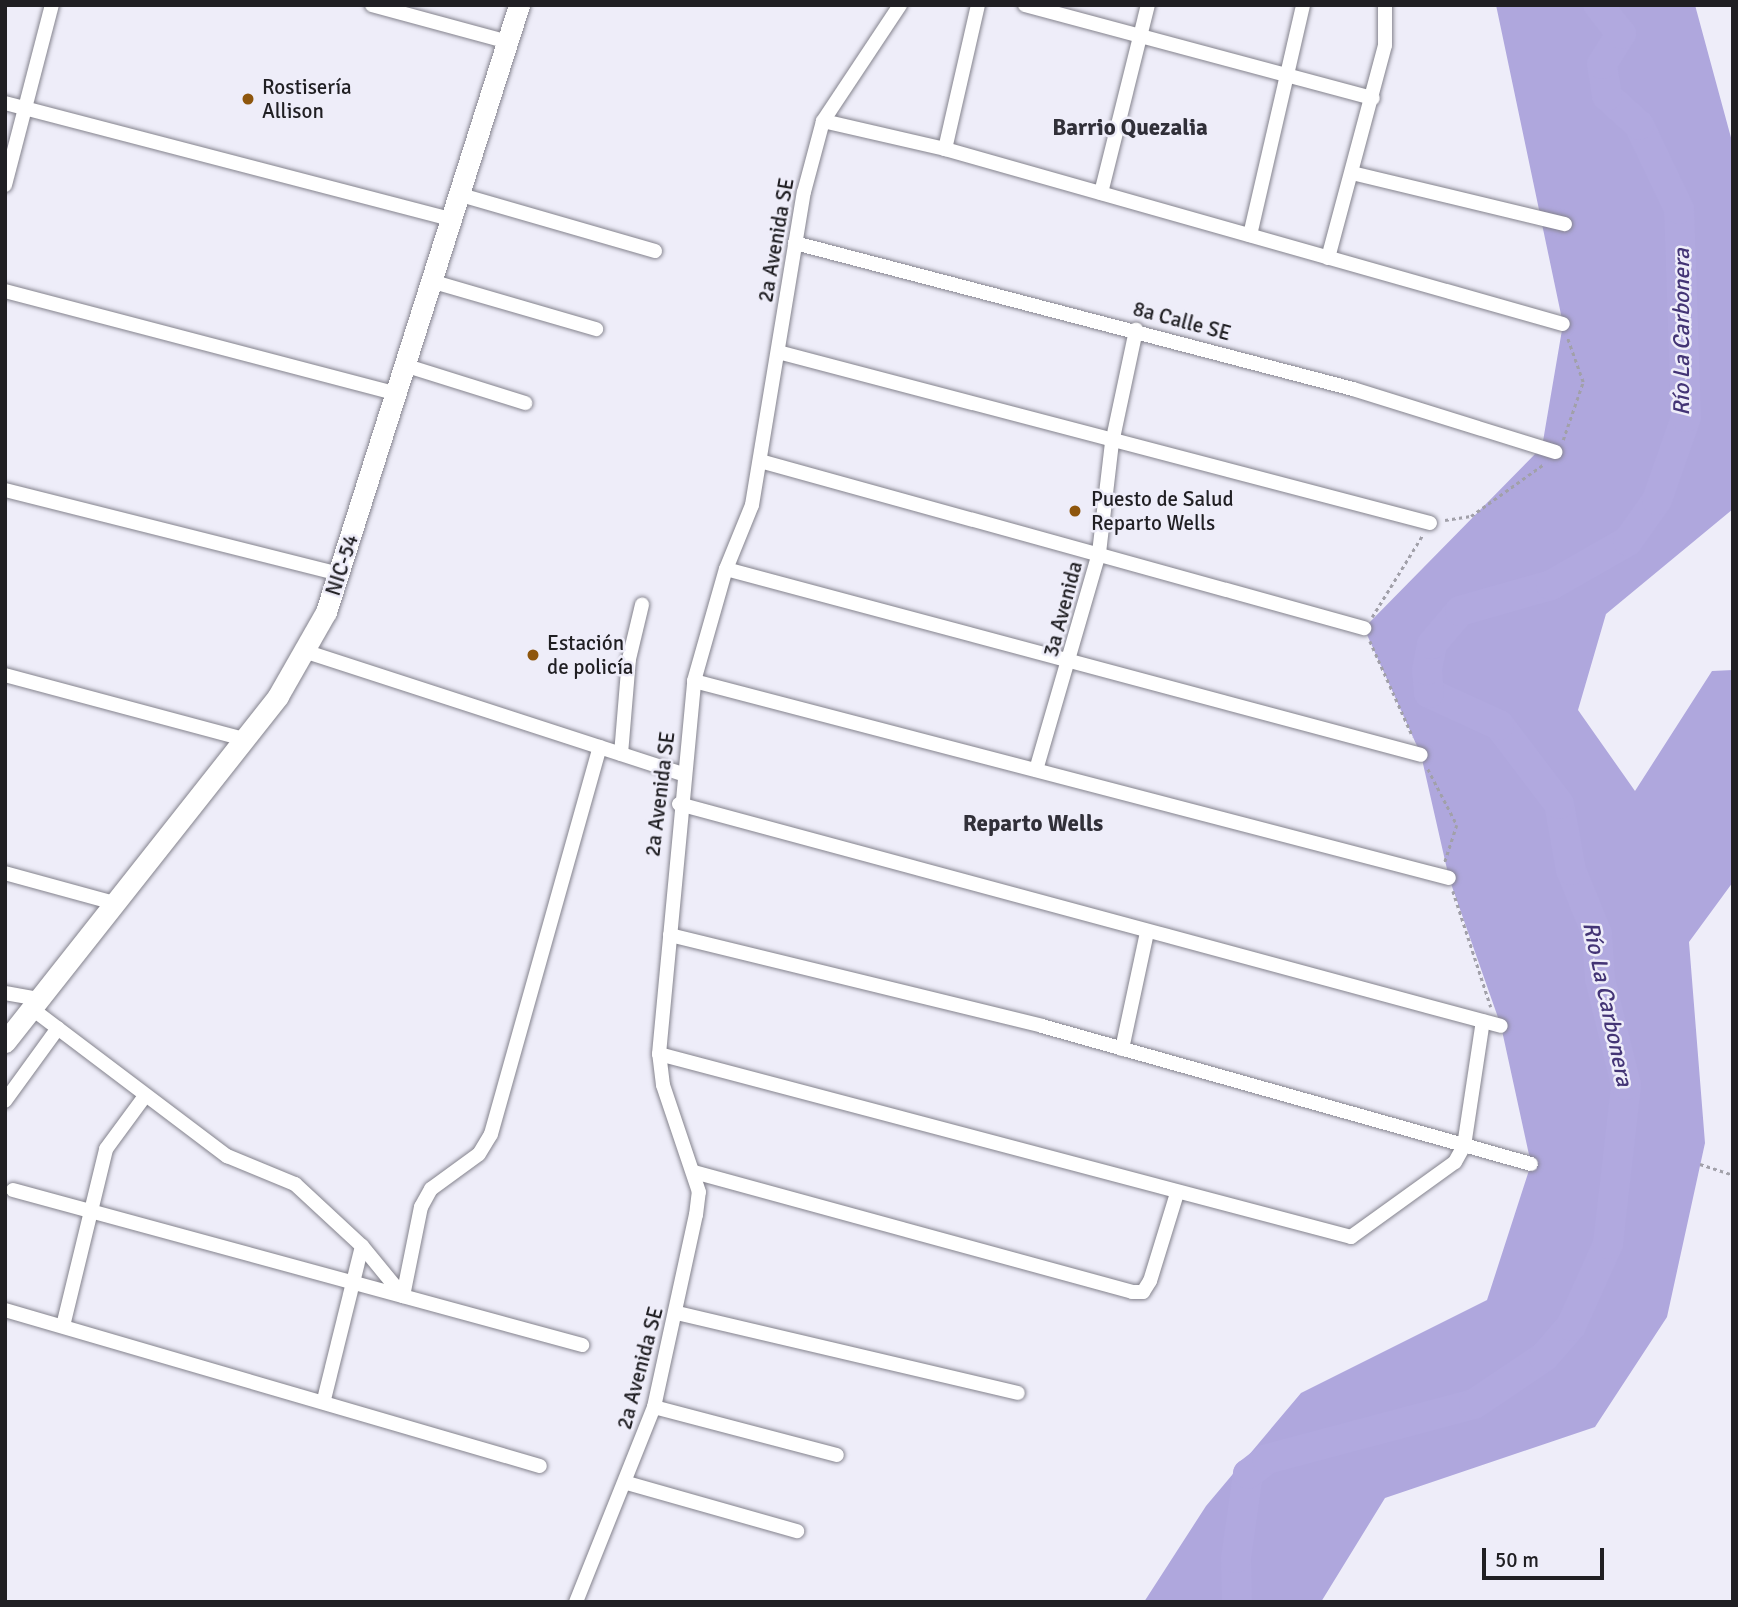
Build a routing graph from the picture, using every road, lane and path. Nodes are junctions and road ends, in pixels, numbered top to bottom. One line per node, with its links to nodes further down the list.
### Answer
1 (52, 5): 15 (street)
2 (372, 5): 11 (street)
3 (519, 5): 11 (main road, NIC-54 / NIC-54)
4 (900, 5): 16 (street, 2a Avenida SE)
5 (978, 5): 17 (street)
6 (1025, 5): 10 (street)
7 (1148, 5): 10 (street)
8 (1303, 5): 12 (street)
9 (1385, 5): 13 (street)
10 (1140, 36): 12 (street); 20 (street)
11 (508, 42): 21 (main road, NIC-54 / NIC-54)
12 (1287, 75): 13 (street); 24 (street)
13 (1373, 98): 18 (street)
14 (5, 103): 15 (street)
15 (25, 109): 19 (street); 22 (street)
16 (823, 121): 17 (street); 25 (street, 2a Avenida SE)
17 (945, 149): 20 (street)
18 (1352, 173): 23 (street); 27 (street)
19 (5, 185)
20 (1101, 193): 24 (street)
21 (461, 195): 22 (main road, NIC-54 / NIC-54); 26 (street)
22 (453, 220): 28 (main road, NIC-54 / NIC-54)
23 (1565, 224)
24 (1250, 236): 27 (street)
25 (795, 243): 32 (street, 8a Calle SE); 33 (street, 2a Avenida SE)
26 (655, 251)
27 (1328, 258): 30 (street)
28 (434, 282): 31 (street); 34 (main road, NIC-54 / NIC-54)
29 (5, 291): 35 (street)
30 (1563, 324): 38 (path)
31 (596, 329)
32 (1136, 330): 37 (street, 3a Avenida); 38 (street, 8a Calle SE)
33 (778, 352): 37 (street); 39 (street, 2a Avenida SE)
34 (407, 366): 35 (main road, NIC-54 / NIC-54); 36 (street)
35 (398, 394): 44 (main road, NIC-54 / NIC-54)
36 (525, 403)
37 (1112, 443): 41 (street); 42 (street, 3a Avenida)
38 (1555, 452): 41 (path)
39 (760, 461): 42 (street); 43 (street, 2a Avenida SE)
40 (5, 490): 44 (street)
41 (1430, 523): 46 (path)
42 (1099, 553): 46 (street); 48 (street, 3a Avenida)
43 (726, 569): 48 (street); 50 (street, 2a Avenida SE)
44 (339, 574): 47 (main road, NIC-54 / NIC-54)
45 (642, 605): 53 (street)
46 (1364, 628): 54 (path)
47 (304, 651): 51 (main road, NIC-54 / NIC-54); 52 (street)
48 (1072, 660): 54 (street); 55 (street, 3a Avenida)
49 (5, 675): 51 (street)
50 (694, 681): 55 (street); 56 (street, 2a Avenida SE)
51 (244, 739): 60 (main road, NIC-54 / NIC-54)
52 (600, 747): 53 (street); 83 (street)
53 (621, 754): 56 (street)
54 (1421, 755)
55 (1036, 769): 59 (street)
56 (683, 774): 57 (street, 2a Avenida SE)
57 (679, 804): 61 (street); 62 (street, 2a Avenida SE)
58 (5, 873): 60 (street)
59 (1449, 878)
60 (114, 903): 64 (main road, NIC-54 / NIC-54)
61 (1147, 932): 65 (street); 69 (street)
62 (670, 935): 69 (street); 70 (street, 2a Avenida SE)
63 (5, 993): 64 (street)
64 (35, 1003): 67 (street); 68 (main road, NIC-54 / NIC-54)
65 (1483, 1021): 66 (street); 73 (street)
66 (1501, 1026)
67 (58, 1028): 71 (street); 72 (street)
68 (5, 1042)
69 (1122, 1049): 73 (street)
70 (659, 1054): 76 (street, 2a Avenida SE); 79 (street)
71 (145, 1096): 80 (street); 81 (street)
72 (5, 1101)
73 (1464, 1146): 74 (street); 79 (street)
74 (1531, 1164)
75 (1700, 1164): 77 (path)
76 (694, 1172): 79 (street); 85 (street, 2a Avenida SE)
77 (1733, 1175)
78 (13, 1190): 80 (street)
79 (1177, 1193)
80 (88, 1207): 82 (street); 86 (street)
81 (362, 1247): 82 (street); 83 (street)
82 (355, 1284): 83 (street); 89 (street)
83 (402, 1296): 87 (street)
84 (5, 1310): 86 (street)
85 (677, 1313): 88 (street); 90 (street, 2a Avenida SE)
86 (63, 1326): 89 (street)
87 (582, 1345)
88 (1018, 1394)
89 (324, 1400): 92 (street)
90 (654, 1407): 91 (street); 93 (street, 2a Avenida SE)
91 (837, 1455)
92 (540, 1466)
93 (627, 1483): 94 (street); 95 (street, 2a Avenida SE)
94 (797, 1531)
95 (576, 1602)

